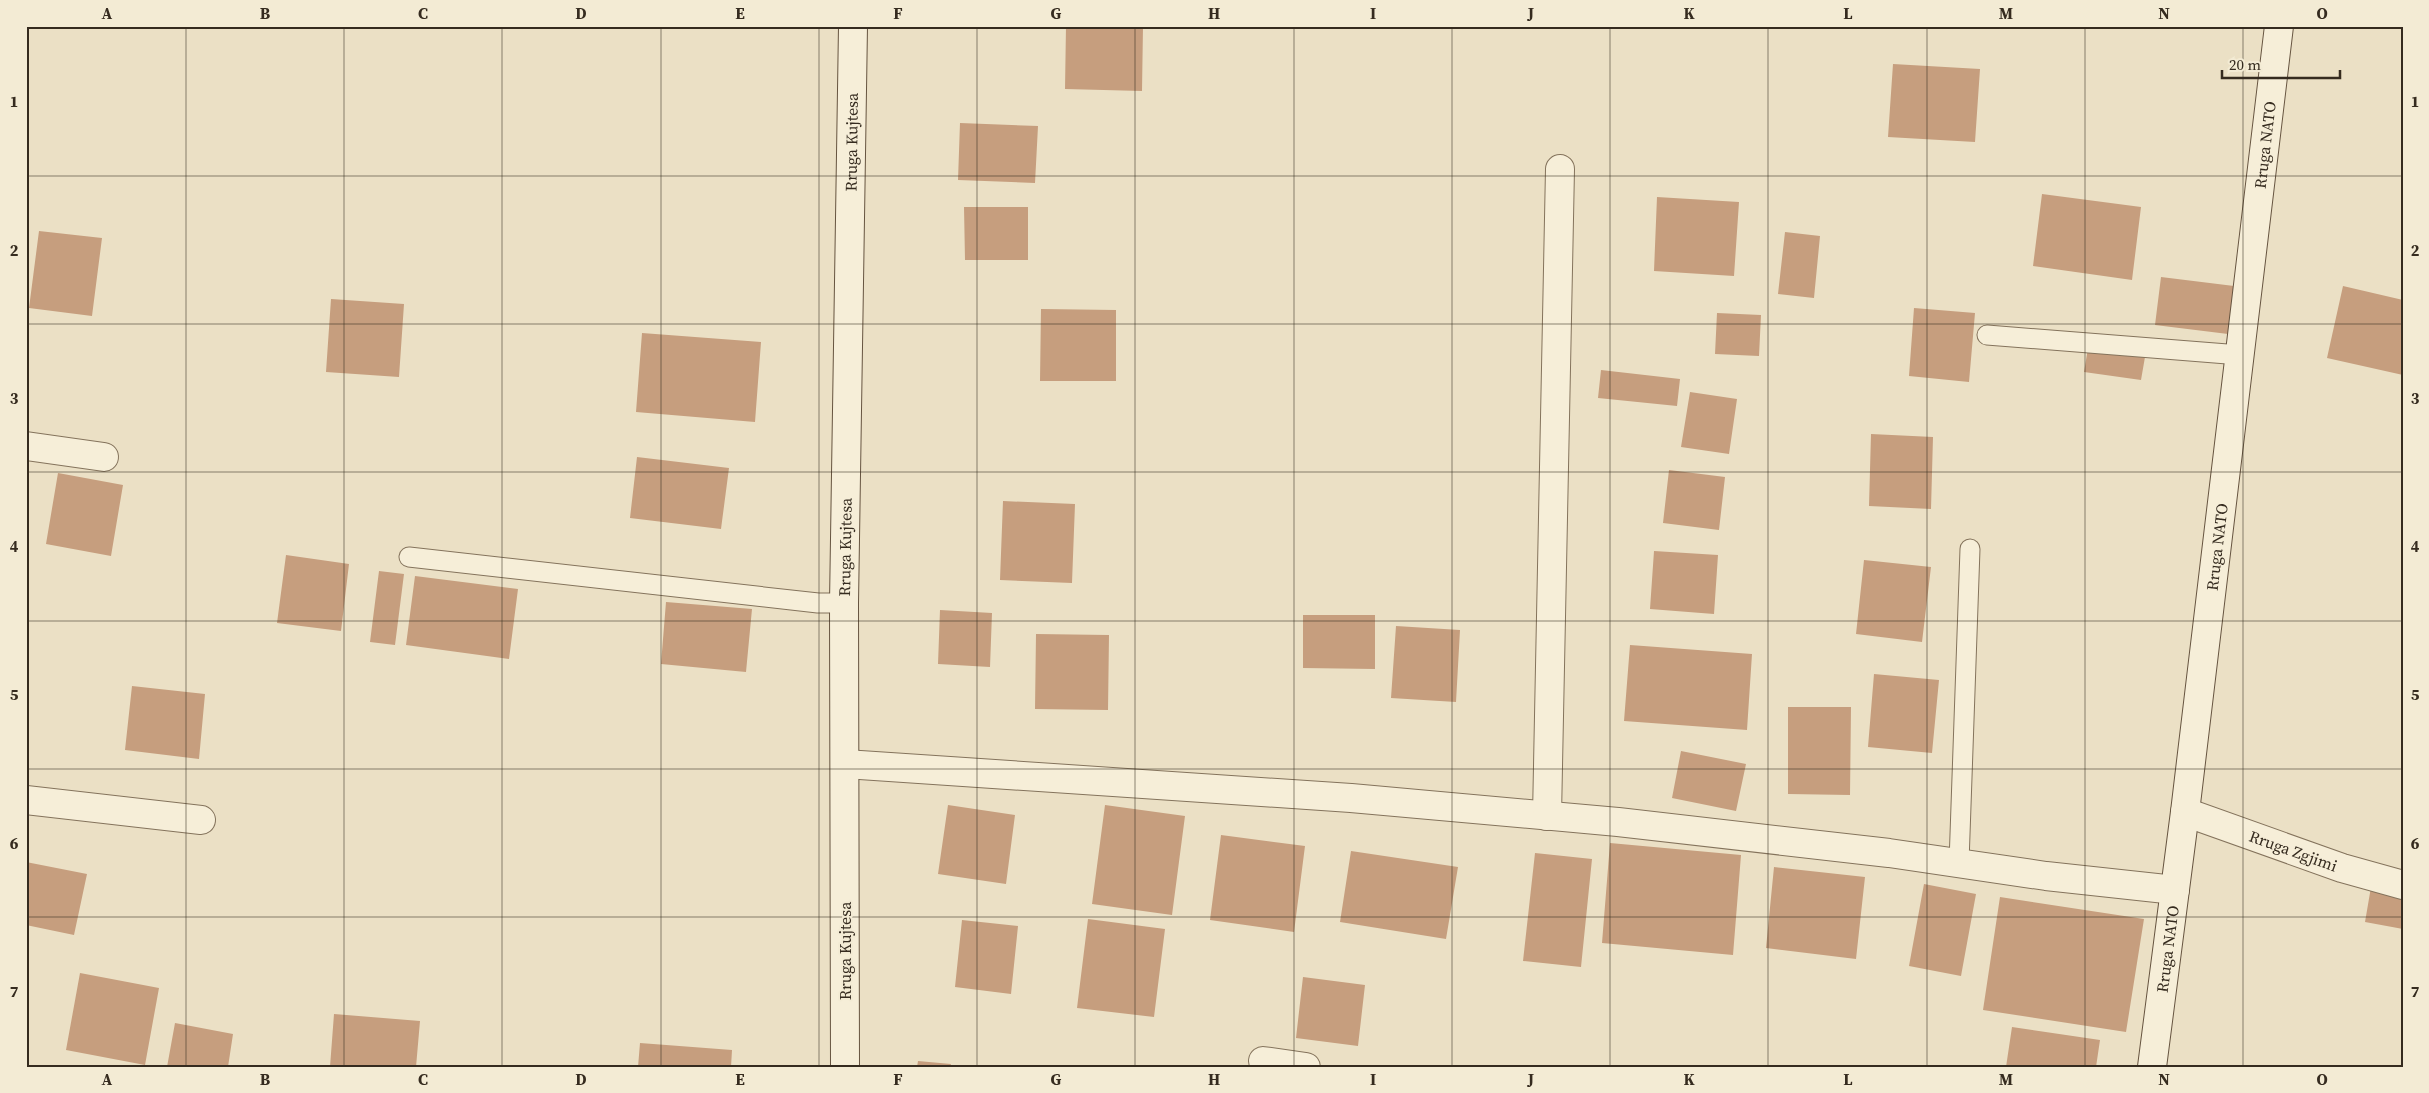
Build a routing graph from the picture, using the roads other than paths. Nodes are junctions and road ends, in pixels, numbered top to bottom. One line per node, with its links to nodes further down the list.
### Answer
1 (853, 26): 10 (street, Rruga Kujtesa)
2 (2279, 26): 5 (street, Rruga NATO)
3 (1560, 169): 14 (street)
4 (1987, 335): 5 (lane)
5 (2240, 355): 13 (street, Rruga NATO)
6 (26, 446): 7 (street)
7 (104, 457)
8 (1970, 549): 16 (lane)
9 (410, 557): 10 (lane)
10 (844, 602): 11 (street, Rruga Kujtesa)
11 (845, 764): 14 (street); 20 (street, Rruga Kujtesa)
12 (26, 800): 15 (street)
13 (2185, 812): 17 (street, Rruga Zgjimi); 18 (street, Rruga NATO)
14 (1547, 816): 16 (street)
15 (201, 820)
16 (1959, 863): 18 (street)
17 (2403, 885)
18 (2175, 890): 22 (street, Rruga NATO)
19 (1263, 1061): 21 (street)
20 (845, 1067)
21 (1306, 1067)
22 (2152, 1067)

